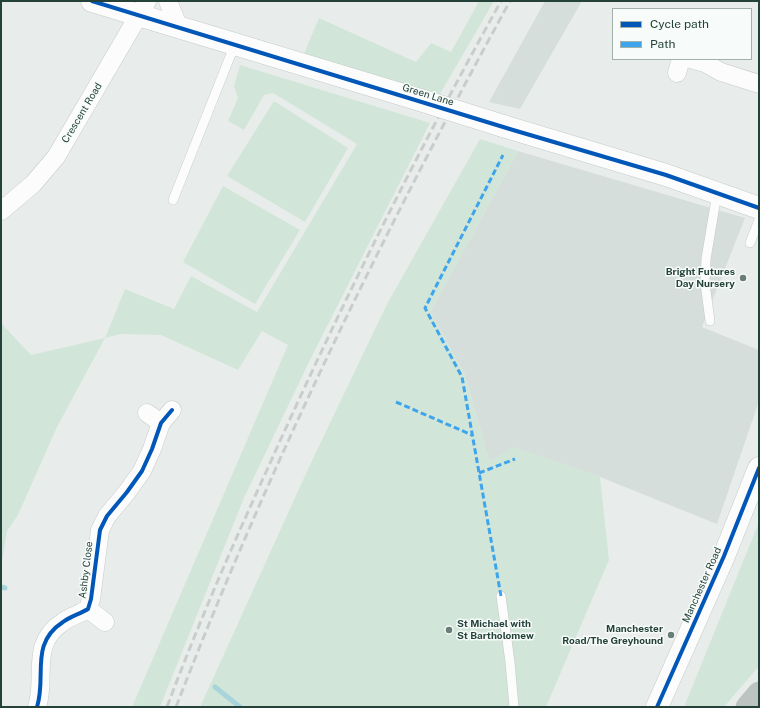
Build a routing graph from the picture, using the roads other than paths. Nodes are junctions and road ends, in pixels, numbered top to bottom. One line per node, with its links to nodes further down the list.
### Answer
1 (92, 1): 3 (street, Green Lane)
2 (168, 1): 4 (street)
3 (143, 8): 4 (street, Green Lane); 11 (street, Crescent Road)
4 (179, 28): 5 (street, Green Lane)
5 (235, 44): 8 (street, Green Lane, bridge); 9 (lane)
6 (694, 60): 7 (street)
7 (759, 84)
8 (717, 193): 10 (street, Green Lane); 14 (lane)
9 (174, 200)
10 (759, 208)
11 (1, 212)
12 (759, 220): 13 (lane)
13 (750, 243)
14 (710, 321)
15 (172, 410): 20 (street, Ashby Close)
16 (759, 468): 18 (street, Manchester Road)
17 (759, 490): 18 (street)
18 (724, 556): 24 (street, Manchester Road)
19 (501, 596): 23 (lane)
20 (88, 609): 21 (street, Ashby Close); 22 (street, Ashby Close)
21 (105, 622)
22 (37, 707)
23 (514, 707)
24 (657, 707)

